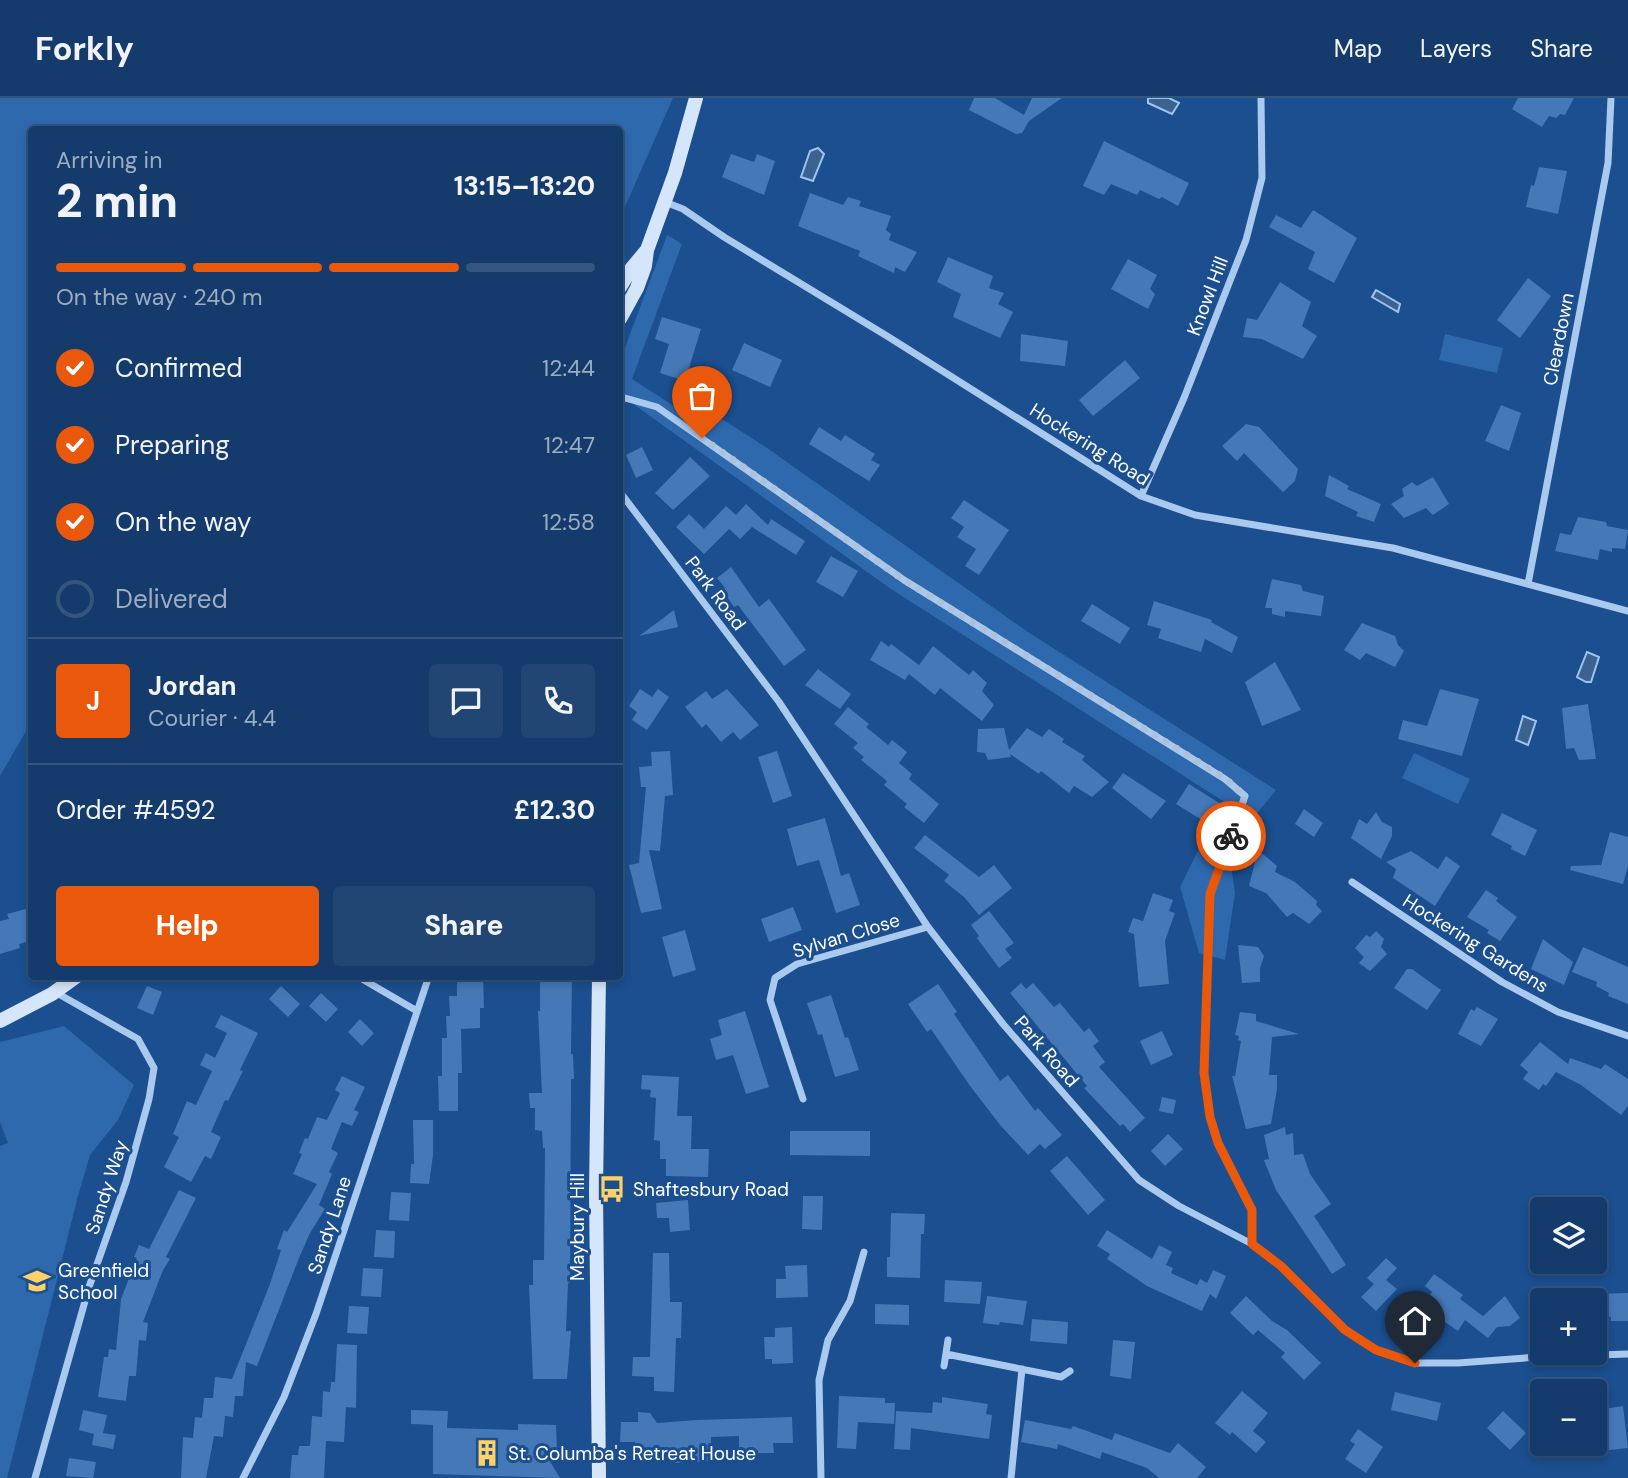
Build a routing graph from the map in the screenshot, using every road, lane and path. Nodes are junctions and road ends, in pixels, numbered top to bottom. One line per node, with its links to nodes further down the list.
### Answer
1 (696, 98): 4 (street)
2 (1261, 98): 10 (street, Knowl Hill)
3 (1611, 98): 11 (street, Cleardown)
4 (665, 202): 5 (street); 10 (street, Hockering Road)
5 (647, 250): 6 (street); 7 (street)
6 (623, 282)
7 (623, 314)
8 (623, 399): 24 (street)
9 (623, 496): 14 (street, Park Road)
10 (1141, 496): 11 (street, Hockering Road)
11 (1528, 584): 12 (street, Hockering Road)
12 (1628, 611)
13 (1352, 882): 22 (street, Hockering Gardens)
14 (928, 927): 23 (street, Sylvan Close); 24 (street, Park Road)
15 (72, 980): 19 (street)
16 (364, 980): 20 (street)
17 (428, 980): 20 (street, Sandy Lane)
18 (599, 980): 34 (street, Maybury Hill)
19 (55, 992): 21 (street); 32 (street, Sandy Way)
20 (417, 1011): 33 (street, Sandy Lane)
21 (0, 1021)
22 (1628, 1036)
23 (803, 1099)
24 (1252, 1244): 28 (street, Park Road)
25 (864, 1252): 35 (street)
26 (948, 1340): 27 (street)
27 (946, 1354): 29 (street); 30 (street)
28 (1628, 1354)
29 (944, 1366)
30 (1022, 1369): 31 (street); 36 (street)
31 (1070, 1370)
32 (35, 1478)
33 (243, 1478)
34 (599, 1478)
35 (821, 1478)
36 (1011, 1478)

